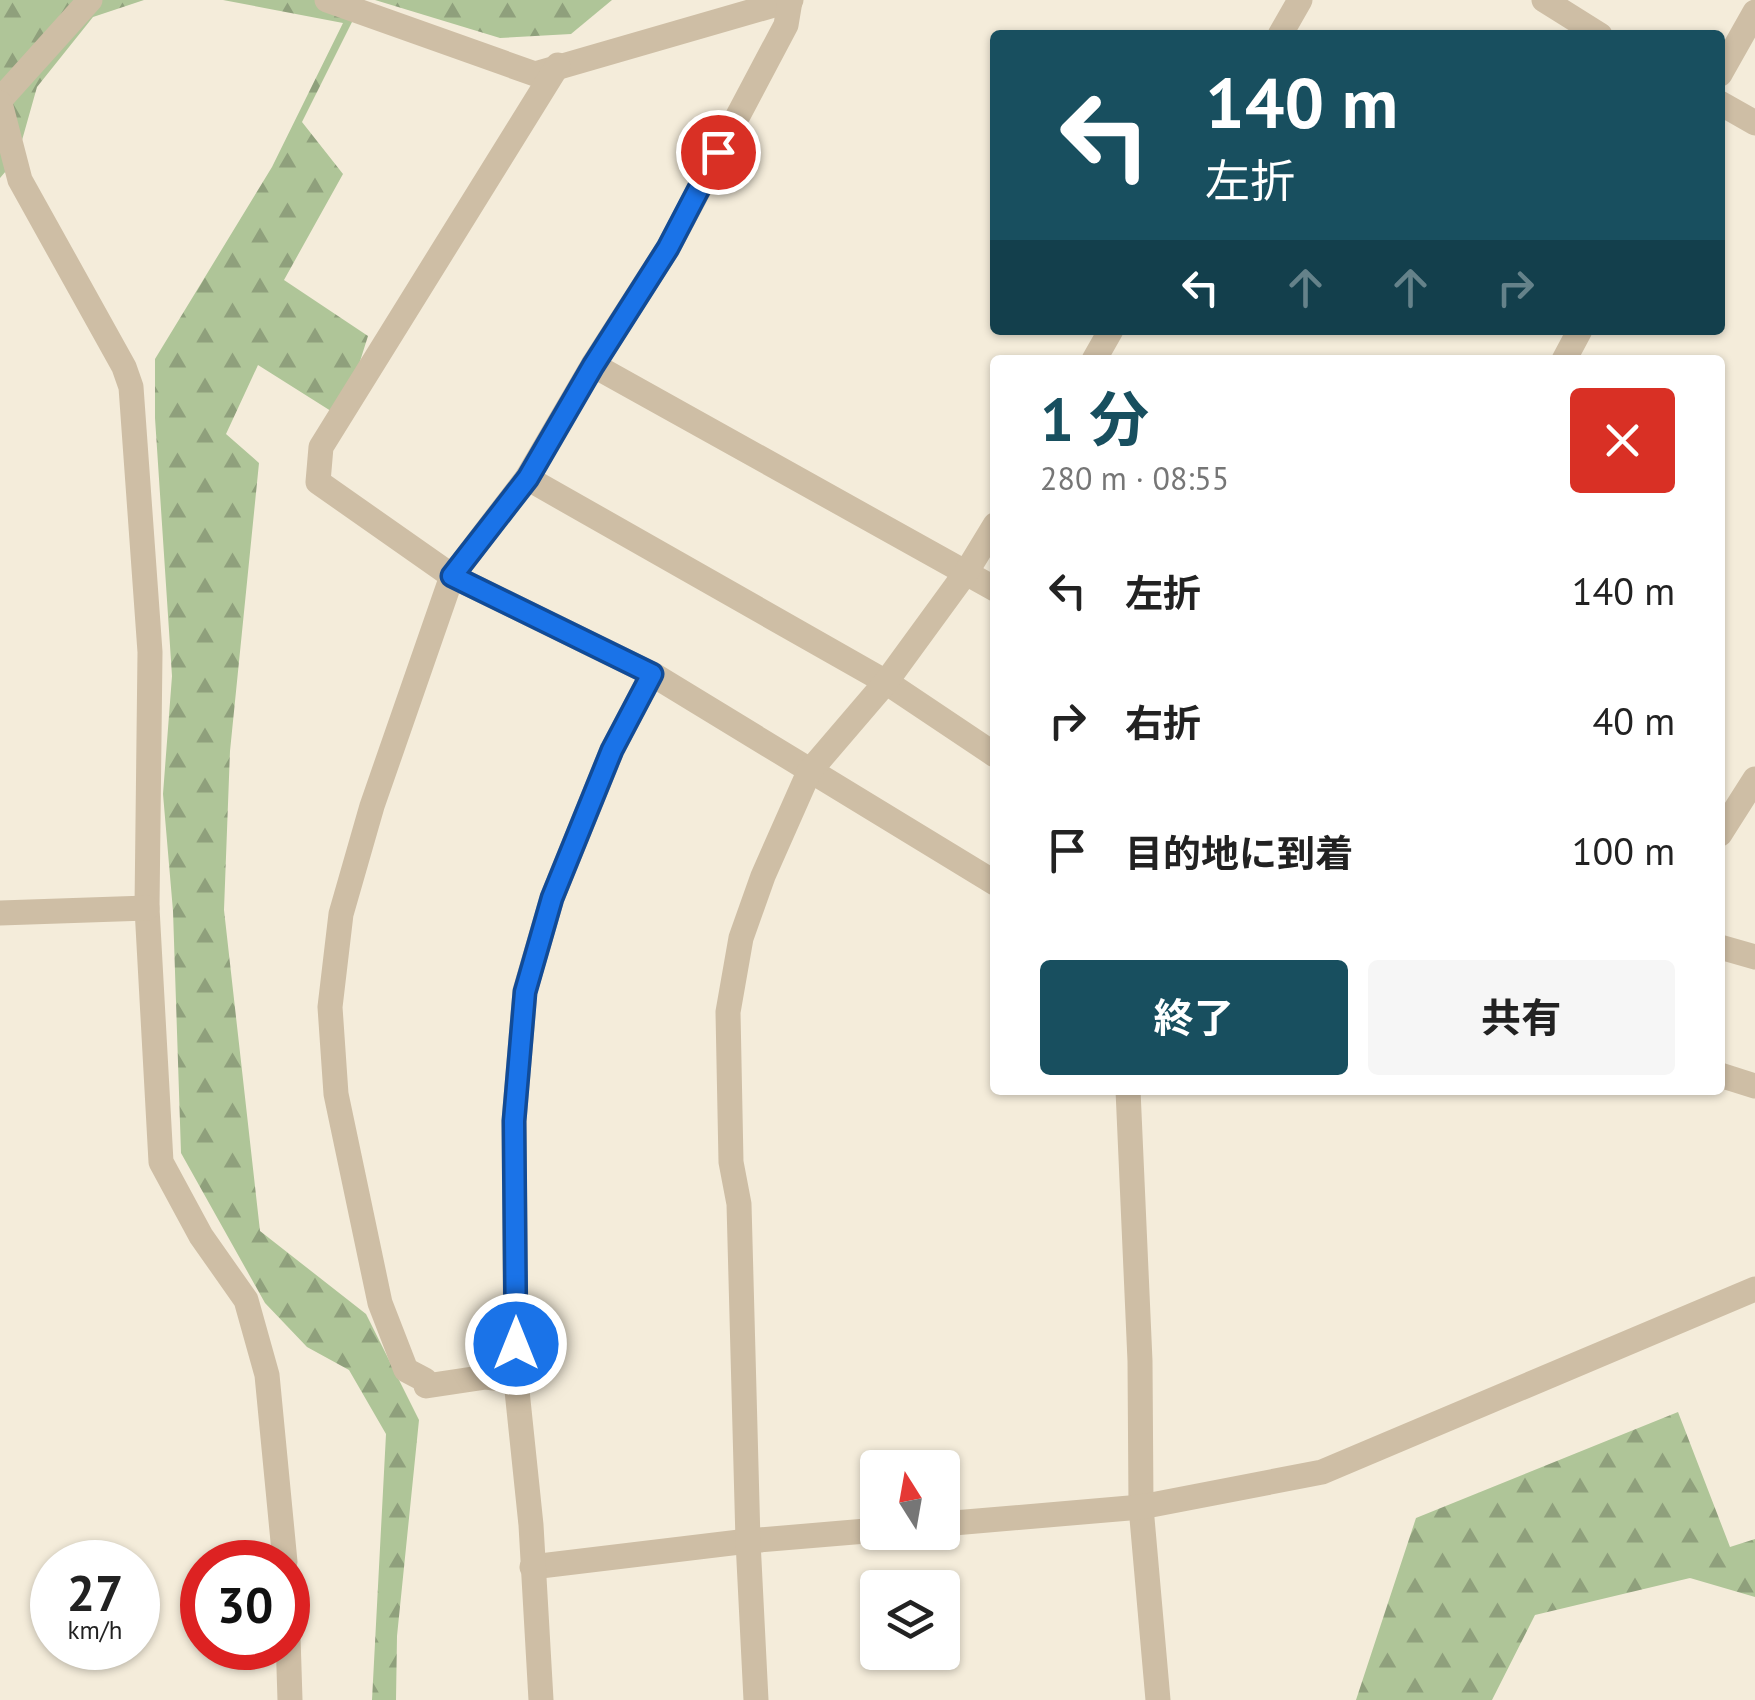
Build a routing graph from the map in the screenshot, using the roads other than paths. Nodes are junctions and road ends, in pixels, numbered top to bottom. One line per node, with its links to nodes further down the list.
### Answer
1 (90, 0): 11 (street)
2 (327, 0): 9 (street)
3 (790, 0): 9 (street); 15 (street)
4 (1300, 0): 7 (street)
5 (1544, 0): 8 (street)
6 (1755, 12): 10 (street)
7 (1283, 30)
8 (1592, 30)
9 (558, 65): 19 (street)
10 (1725, 65)
11 (0, 102): 14 (street)
12 (1725, 106): 13 (street)
13 (1755, 124)
14 (10, 186): 28 (street)
15 (593, 366): 16 (street); 18 (street)
16 (528, 478): 19 (street); 22 (street)
17 (990, 534): 18 (street)
18 (968, 571): 20 (street); 22 (street)
19 (452, 576): 21 (street); 36 (street)
20 (990, 585)
21 (652, 674): 24 (street); 36 (street)
22 (886, 682): 23 (street); 24 (street)
23 (990, 752)
24 (809, 772): 27 (street); 41 (street)
25 (1755, 778): 26 (street)
26 (1725, 826)
27 (990, 880)
28 (147, 908): 29 (street); 40 (street)
29 (0, 913)
30 (1725, 949): 31 (street)
31 (1755, 957)
32 (1725, 1077): 33 (street)
33 (1755, 1086)
34 (1128, 1095): 37 (street)
35 (1755, 1289): 37 (street)
36 (516, 1381): 42 (street)
37 (1141, 1507): 38 (street); 47 (street)
38 (960, 1522)
39 (860, 1532): 41 (street)
40 (283, 1540)
41 (748, 1541): 42 (street); 46 (street)
42 (532, 1568): 45 (street)
43 (289, 1670): 44 (street)
44 (290, 1700)
45 (542, 1700)
46 (756, 1700)
47 (1158, 1700)

